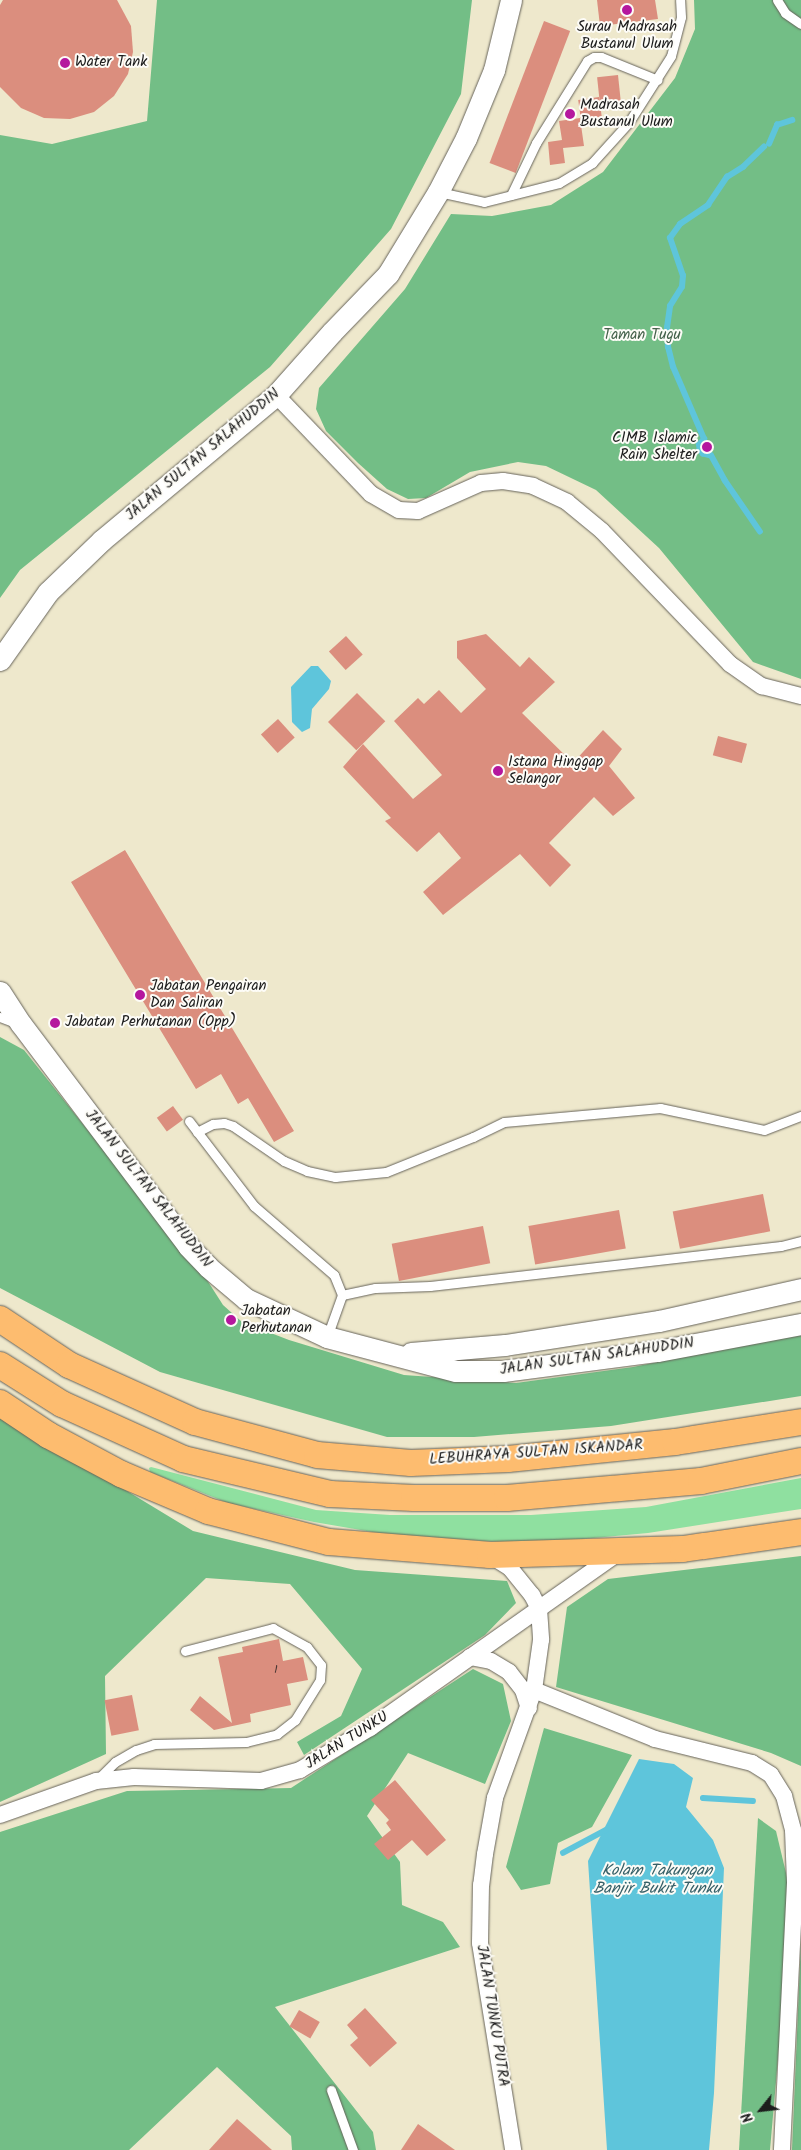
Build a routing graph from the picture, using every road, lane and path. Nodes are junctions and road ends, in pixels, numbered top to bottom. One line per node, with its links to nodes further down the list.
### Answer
1 (511, 0): 6 (street, JALAN SULTAN SALAHUDDIN)
2 (680, 0): 5 (lane)
3 (777, 0): 4 (lane)
4 (801, 24)
5 (658, 80): 7 (lane); 7 (lane)
6 (438, 192): 7 (lane); 8 (street, JALAN SULTAN SALAHUDDIN)
7 (511, 195)
8 (276, 395): 9 (street, JALAN SULTAN SALAHUDDIN); 10 (street)
9 (0, 660)
10 (801, 696)
11 (0, 992): 13 (street, JALAN SULTAN SALAHUDDIN)
12 (0, 1017): 13 (lane)
13 (21, 1024): 22 (street, JALAN SULTAN SALAHUDDIN)
14 (801, 1116): 16 (lane)
15 (189, 1121): 16 (lane)
16 (197, 1132): 19 (lane)
17 (801, 1241): 19 (lane)
18 (801, 1289): 23 (street, JALAN SULTAN SALAHUDDIN)
19 (342, 1295): 22 (lane)
20 (0, 1319): 26 (main road, LEBUHRAYA SULTAN ISKANDAR)
21 (801, 1324): 23 (street, JALAN SULTAN SALAHUDDIN)
22 (327, 1337): 23 (street, JALAN SULTAN SALAHUDDIN)
23 (393, 1354)
24 (0, 1365): 27 (main road)
25 (0, 1403): 30 (main road)
26 (801, 1422)
27 (801, 1461)
28 (801, 1532): 29 (main road)
29 (620, 1551): 30 (main road); 31 (street, JALAN TUNKU)
30 (490, 1555): 31 (street, JALAN TUNKU PUTRA)
31 (539, 1609): 33 (street, JALAN TUNKU); 34 (street, JALAN TUNKU PUTRA)
32 (185, 1651): 36 (lane)
33 (470, 1657): 35 (street); 36 (street, JALAN TUNKU)
34 (534, 1690): 35 (street, JALAN TUNKU PUTRA); 41 (street)
35 (529, 1708): 40 (street, JALAN TUNKU PUTRA)
36 (96, 1781): 37 (street, JALAN TUNKU)
37 (0, 1815)
38 (331, 2090): 39 (lane)
39 (353, 2150)
40 (514, 2150)
41 (782, 2150)

